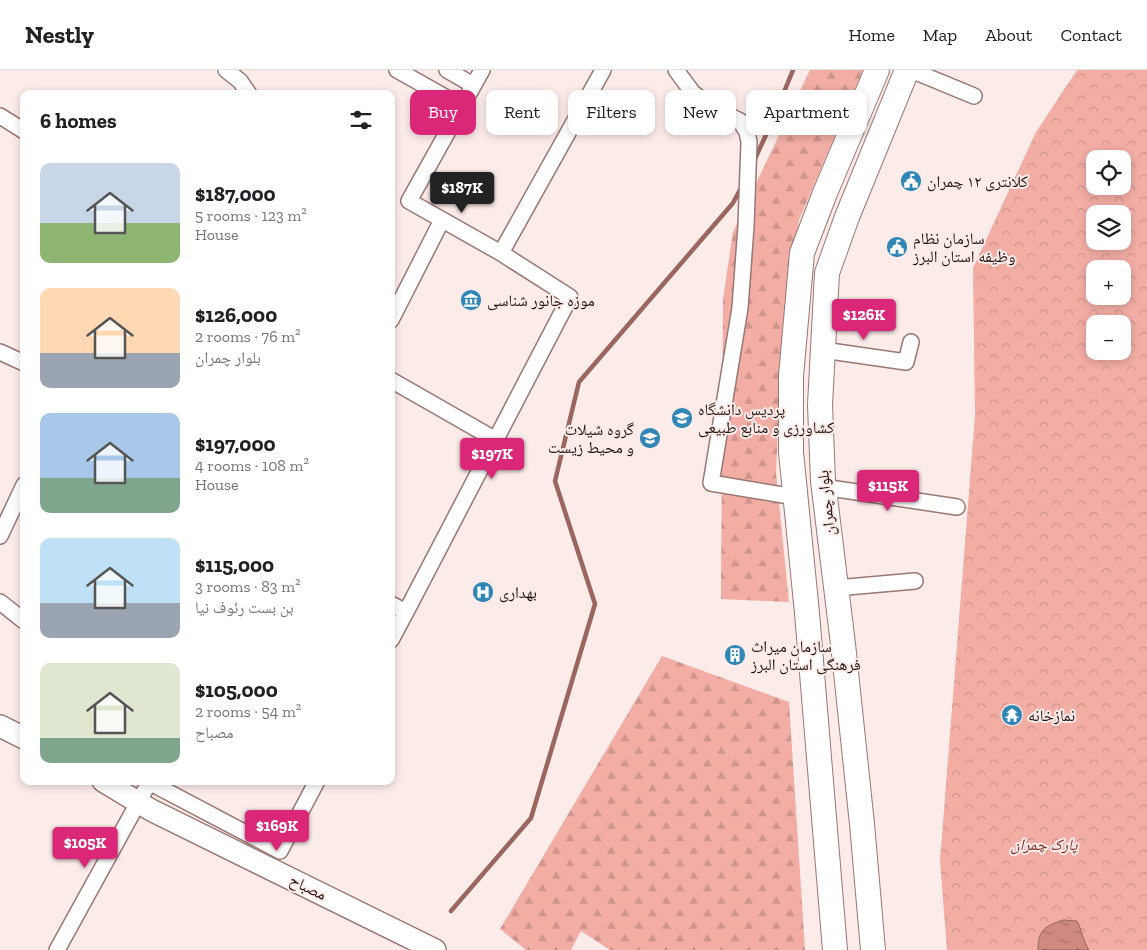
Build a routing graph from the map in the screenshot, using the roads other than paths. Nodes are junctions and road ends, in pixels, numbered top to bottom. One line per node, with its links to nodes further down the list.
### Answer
1 (226, 70): 11 (street)
2 (397, 70): 12 (street)
3 (447, 70): 10 (street)
4 (482, 70): 10 (street)
5 (603, 70): 19 (street)
6 (676, 70): 29 (street)
7 (877, 70): 29 (main road, بلوار چمران)
8 (907, 70): 22 (main road, بلوار چمران)
9 (911, 70): 14 (street)
10 (473, 85): 13 (street)
11 (246, 90)
12 (433, 90)
13 (470, 90)
14 (974, 96)
15 (0, 116): 16 (street)
16 (20, 128)
17 (445, 135): 18 (street)
18 (442, 220): 19 (street); 20 (street)
19 (501, 253): 26 (street)
20 (395, 312)
21 (911, 342): 22 (street)
22 (823, 350): 27 (main road, بلوار چمران)
23 (0, 352): 24 (street)
24 (20, 361)
25 (395, 382): 26 (street)
26 (496, 440): 36 (street)
27 (823, 487): 30 (street); 33 (main road, بلوار چمران)
28 (20, 493): 31 (street)
29 (795, 497): 48 (main road, بلوار چمران)
30 (957, 507)
31 (1, 532)
32 (915, 581): 33 (street)
33 (836, 588): 49 (main road, بلوار چمران)
34 (0, 602): 37 (street)
35 (395, 606): 36 (street)
36 (406, 612): 38 (street)
37 (20, 617)
38 (395, 633)
39 (0, 726): 40 (street)
40 (20, 736)
41 (110, 785): 45 (street, مصباح)
42 (147, 785): 45 (street)
43 (155, 785): 44 (street)
44 (315, 785)
45 (138, 802): 46 (street); 47 (street, مصباح)
46 (57, 950)
47 (435, 950)
48 (835, 950)
49 (873, 950)

